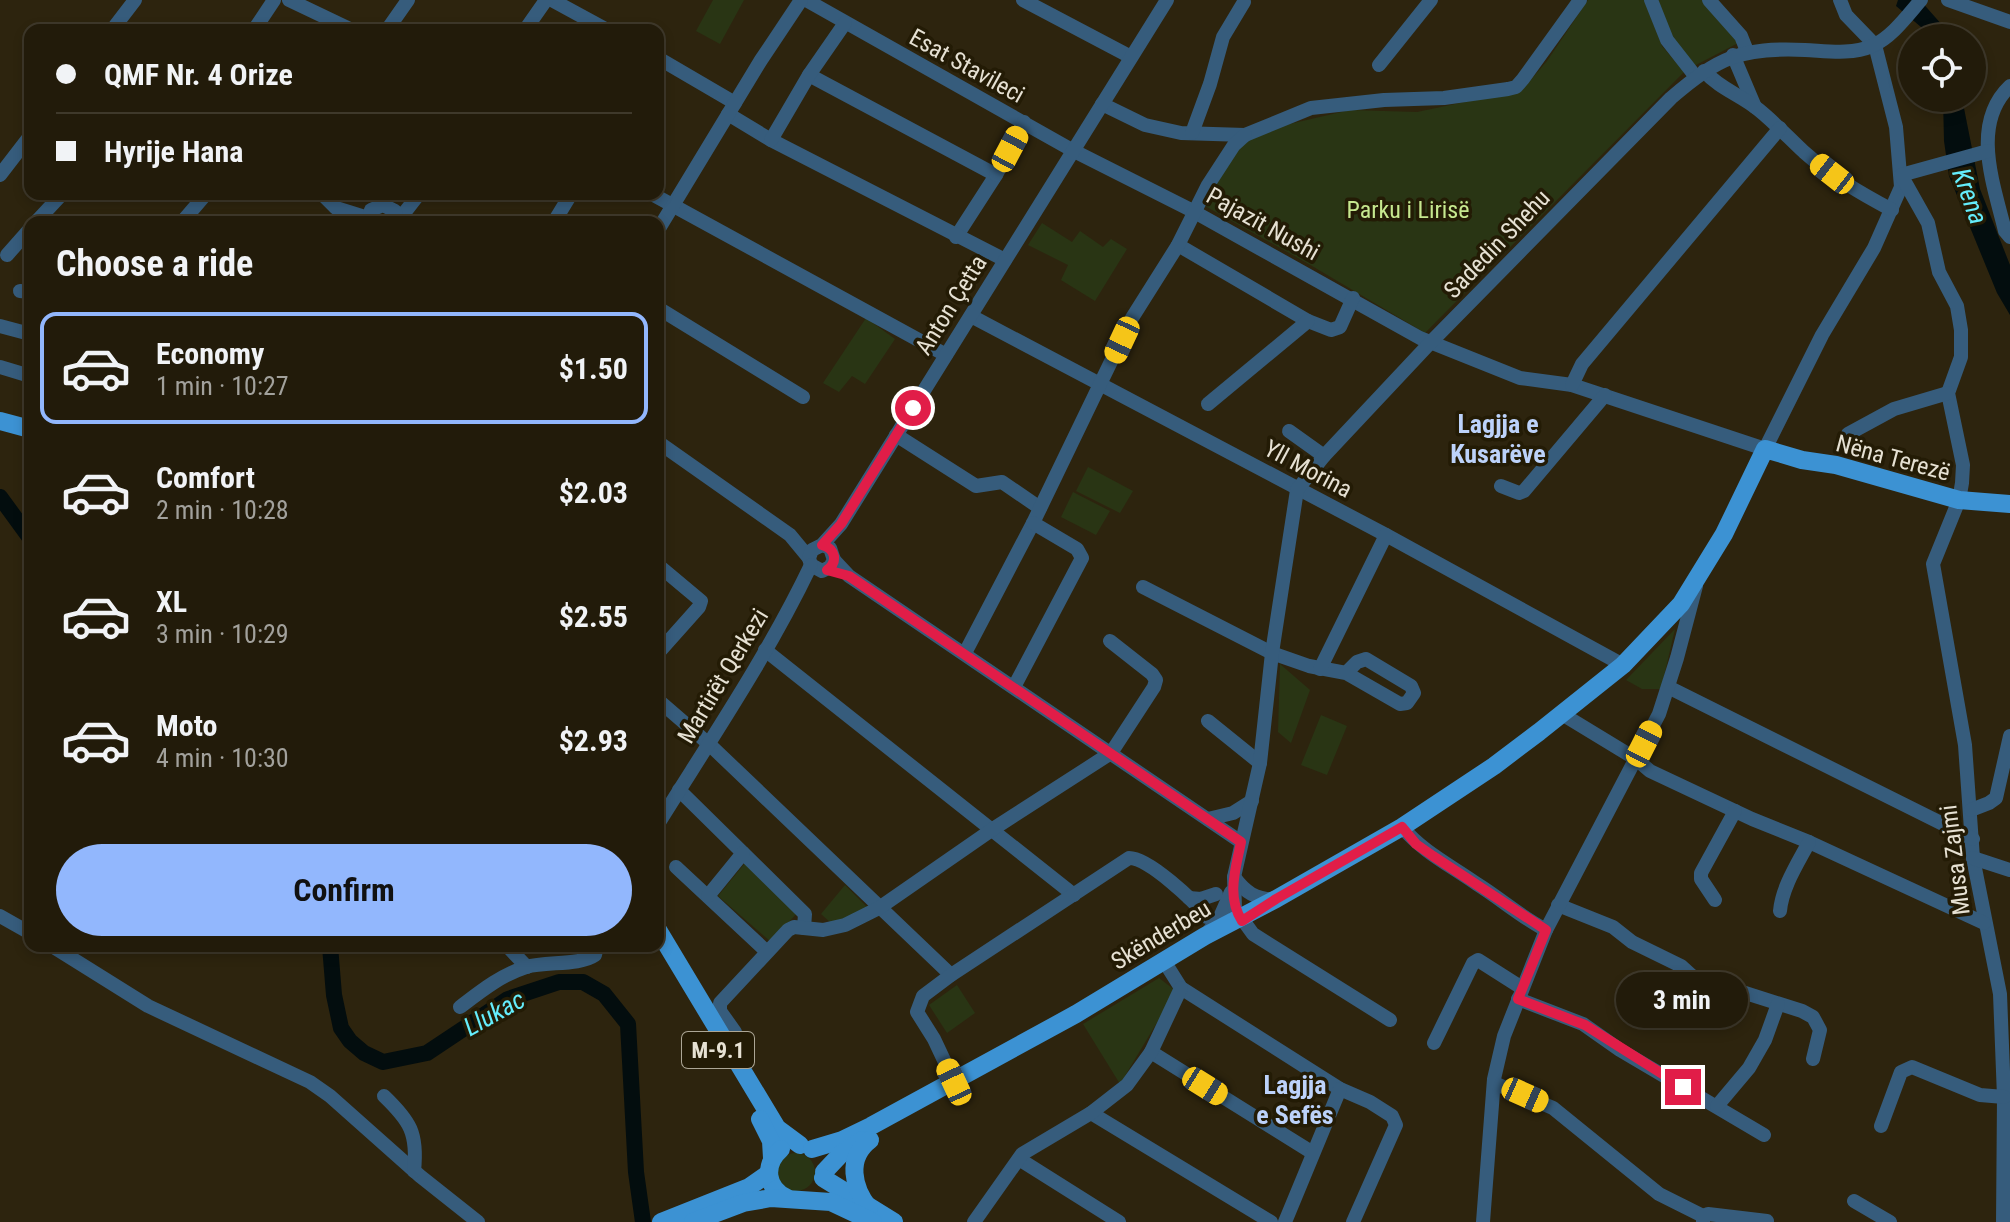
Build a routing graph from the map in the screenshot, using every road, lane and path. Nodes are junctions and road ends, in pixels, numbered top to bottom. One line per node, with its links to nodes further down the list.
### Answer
1 (135, 0): 19 (street)
2 (274, 0): 20 (street)
3 (289, 0): 21 (street)
4 (408, 0): 22 (street)
5 (549, 0): 23 (street); 24 (street)
6 (803, 0): 18 (street, Esat Stavileci); 35 (street)
7 (1023, 0): 27 (street)
8 (1167, 0): 27 (street, Anton Çetta)
9 (1431, 0): 29 (street)
10 (1580, 0): 39 (street)
11 (1651, 0): 30 (street)
12 (1709, 0): 26 (street)
13 (1840, 0): 25 (street)
14 (1921, 0): 25 (street)
15 (1948, 0): 17 (street)
16 (1244, 2): 38 (street)
17 (2010, 22)
18 (845, 23): 31 (street); 36 (street, Esat Stavileci)
19 (117, 24)
20 (258, 24)
21 (339, 24)
22 (391, 24)
23 (530, 24)
24 (595, 24)
25 (1875, 45): 26 (street); 46 (street)
26 (1740, 53): 30 (street, Sadedin Shehu); 34 (street)
27 (1131, 57): 33 (street, Anton Çetta)
28 (664, 62): 35 (street)
29 (1379, 65)
30 (1700, 74): 34 (street); 72 (street, Sadedin Shehu)
31 (809, 75): 40 (street); 45 (street)
32 (2009, 87): 43 (street)
33 (1102, 104): 38 (street); 42 (street, Anton Çetta)
34 (1755, 107): 37 (street)
35 (731, 108): 40 (street); 51 (street)
36 (1024, 122): 42 (street, Esat Stavileci); 45 (street, Esat Stavileci)
37 (1780, 128): 52 (street); 77 (street)
38 (1192, 133): 39 (street)
39 (1245, 135): 53 (street)
40 (771, 140): 61 (street)
41 (24, 144): 44 (street)
42 (1072, 150): 53 (street, Pajazit Nushi); 65 (street, Anton Çetta)
43 (1982, 153): 46 (street); 62 (street)
44 (0, 175)
45 (996, 175): 61 (street, Esat Stavileci)
46 (1901, 175): 52 (street); 78 (street)
47 (56, 200): 54 (street)
48 (201, 200): 55 (street)
49 (328, 200): 56 (street)
50 (663, 200): 51 (street)
51 (673, 205): 59 (street); 73 (street)
52 (1892, 210): 90 (street)
53 (1194, 212): 63 (street); 66 (street, Pajazit Nushi)
54 (42, 216)
55 (187, 216)
56 (357, 216)
57 (369, 216): 58 (street)
58 (396, 216)
59 (664, 220)
60 (24, 236): 64 (street)
61 (956, 237): 65 (street)
62 (2010, 237)
63 (1178, 245): 69 (street); 76 (street)
64 (7, 255)
65 (1005, 260): 68 (street, Anton Çetta)
66 (1353, 298): 69 (street); 72 (street, Pajazit Nushi)
67 (664, 312): 80 (street)
68 (971, 316): 73 (street, Anton Çetta); 76 (street, Yll Morina)
69 (1308, 321): 81 (street)
70 (0, 326): 71 (street)
71 (24, 332)
72 (1431, 342): 77 (street, Pajazit Nushi); 91 (street, Sadedin Shehu)
73 (946, 355): 87 (street, Anton Çetta)
74 (0, 367): 75 (street)
75 (24, 374)
76 (1101, 384): 95 (street, Yll Morina); 98 (street)
77 (1572, 385): 79 (street, Pajazit Nushi)
78 (1948, 393): 86 (street); 96 (street, Musa Zajmi)
79 (1605, 395): 90 (street, Pajazit Nushi); 94 (street)
80 (803, 397)
81 (1208, 404)
82 (0, 421): 83 (main road)
83 (24, 427)
84 (1289, 431): 91 (street)
85 (0, 434): 88 (main road)
86 (1848, 434)
87 (896, 435): 98 (street); 101 (street, Anton Çetta)
88 (24, 440)
89 (664, 446): 101 (street)
90 (1765, 449): 92 (main road, Nëna Terezë); 93 (main road, Skënderbeu)
91 (1324, 456): 95 (street, Sadedin Shehu)
92 (1802, 460): 93 (main road); 96 (main road, Nëna Terezë)
93 (1750, 480): 103 (main road, Skënderbeu)
94 (1501, 486)
95 (1297, 490): 100 (street, Yll Morina); 109 (street)
96 (1959, 500): 97 (main road, Nëna Terezë); 125 (street, Musa Zajmi)
97 (2010, 504)
98 (1040, 508): 99 (street)
99 (1033, 523): 108 (street); 113 (street)
100 (1386, 535): 110 (street, Yll Morina); 111 (street)
101 (821, 558): 107 (street, Martirët Qerkezi); 108 (street)
102 (664, 570): 106 (street)
103 (1698, 581): 110 (main road, Skënderbeu); 114 (street)
104 (1143, 587): 109 (street)
105 (1110, 641): 120 (street)
106 (664, 646)
107 (765, 650): 119 (street, Martirët Qerkezi); 130 (street)
108 (965, 653): 113 (street)
109 (1272, 653): 111 (street); 122 (street)
110 (1623, 665): 116 (main road, Skënderbeu)
111 (1320, 669): 112 (street)
112 (1346, 673)
113 (1014, 687): 120 (street)
114 (1668, 687): 121 (street); 131 (street)
115 (664, 705): 119 (street)
116 (1562, 714): 121 (street); 129 (main road, Skënderbeu)
117 (1208, 721): 122 (street)
118 (2010, 736): 125 (street)
119 (710, 745): 123 (street, Martirët Qerkezi); 146 (street)
120 (1111, 753): 128 (street); 130 (street)
121 (1636, 759): 126 (street); 145 (street)
122 (1260, 763): 124 (street)
123 (679, 790): 127 (street, Martirët Qerkezi); 134 (street)
124 (1252, 801): 128 (street); 132 (street)
125 (1971, 810): 131 (street, Musa Zajmi)
126 (1735, 811): 133 (street); 144 (street)
127 (664, 814)
128 (1208, 819): 132 (street)
129 (1402, 827): 143 (main road, Skënderbeu); 154 (street)
130 (993, 829): 140 (street); 146 (street)
131 (1973, 839): 135 (street, Musa Zajmi)
132 (1241, 842): 138 (street)
133 (1809, 842): 147 (street); 150 (street)
134 (743, 853): 141 (street); 152 (street)
135 (1973, 858): 137 (street); 150 (street, Musa Zajmi)
136 (676, 867): 141 (street)
137 (2010, 870)
138 (1233, 882): 143 (street); 149 (street); 151 (street)
139 (1216, 894): 142 (street)
140 (1074, 895): 142 (street); 163 (street)
141 (708, 896): 156 (street)
142 (1188, 898): 151 (street)
143 (1276, 899): 149 (main road, Skënderbeu)
144 (1715, 900)
145 (1558, 905): 154 (street); 167 (street)
146 (879, 908): 152 (street); 163 (street)
147 (1780, 911)
148 (0, 916): 153 (street)
149 (1241, 919): 151 (main road, Skënderbeu); 161 (main road, Skënderbeu); 169 (street)
150 (1984, 923): 166 (street, Musa Zajmi)
151 (1206, 926): 161 (main road, Skënderbeu)
152 (804, 928): 156 (street)
153 (24, 930)
154 (1546, 930): 165 (street)
155 (664, 940): 184 (main road, M-9.1)
156 (766, 951): 170 (street)
157 (62, 952): 189 (street)
158 (513, 952): 162 (street)
159 (596, 952): 162 (street)
160 (659, 952): 188 (main road, M-9.1)
161 (1166, 965): 164 (street); 175 (main road, Skënderbeu)
162 (527, 967): 168 (street)
163 (951, 975): 175 (street)
164 (1181, 988): 172 (street); 176 (street)
165 (1520, 994): 171 (street); 174 (street); 179 (street)
166 (2005, 996): 178 (street, Musa Zajmi)
167 (1778, 1004): 173 (street); 179 (street)
168 (460, 1007)
169 (1390, 1020)
170 (735, 1032)
171 (1434, 1043)
172 (1151, 1052): 180 (street); 185 (street)
173 (1813, 1059)
174 (1494, 1083): 195 (street); 205 (street)
175 (956, 1086): 181 (main road, Skënderbeu); 184 (main road, Skënderbeu)
176 (1340, 1089): 185 (street); 204 (street)
177 (384, 1096): 189 (street)
178 (2004, 1097): 182 (street); 187 (street, Musa Zajmi)
179 (1717, 1106): 183 (street)
180 (1091, 1113): 186 (street); 202 (street)
181 (899, 1122): 190 (main road, Skënderbeu); 193 (main road)
182 (1881, 1126)
183 (1764, 1135)
184 (806, 1147): 188 (main road); 190 (main road, M-9.1)
185 (1313, 1153): 203 (street)
186 (1019, 1159): 200 (street); 201 (street)
187 (2007, 1160): 207 (street, Musa Zajmi)
188 (770, 1166): 191 (main road, M-9.1); 194 (main road)
189 (414, 1171): 197 (street)
190 (824, 1175): 191 (main road); 193 (main road, M-9.1)
191 (794, 1199): 193 (main road, M-9.1); 198 (main road)
192 (1854, 1201): 206 (street)
193 (871, 1215): 199 (main road, M-9.1)
194 (668, 1219)
195 (1703, 1219): 196 (street)
196 (1767, 1221)
197 (478, 1222)
198 (693, 1222)
199 (894, 1222)
200 (974, 1222)
201 (1119, 1222)
202 (1271, 1222)
203 (1285, 1222)
204 (1353, 1222)
205 (1483, 1222)
206 (1890, 1222)
207 (2003, 1222)

